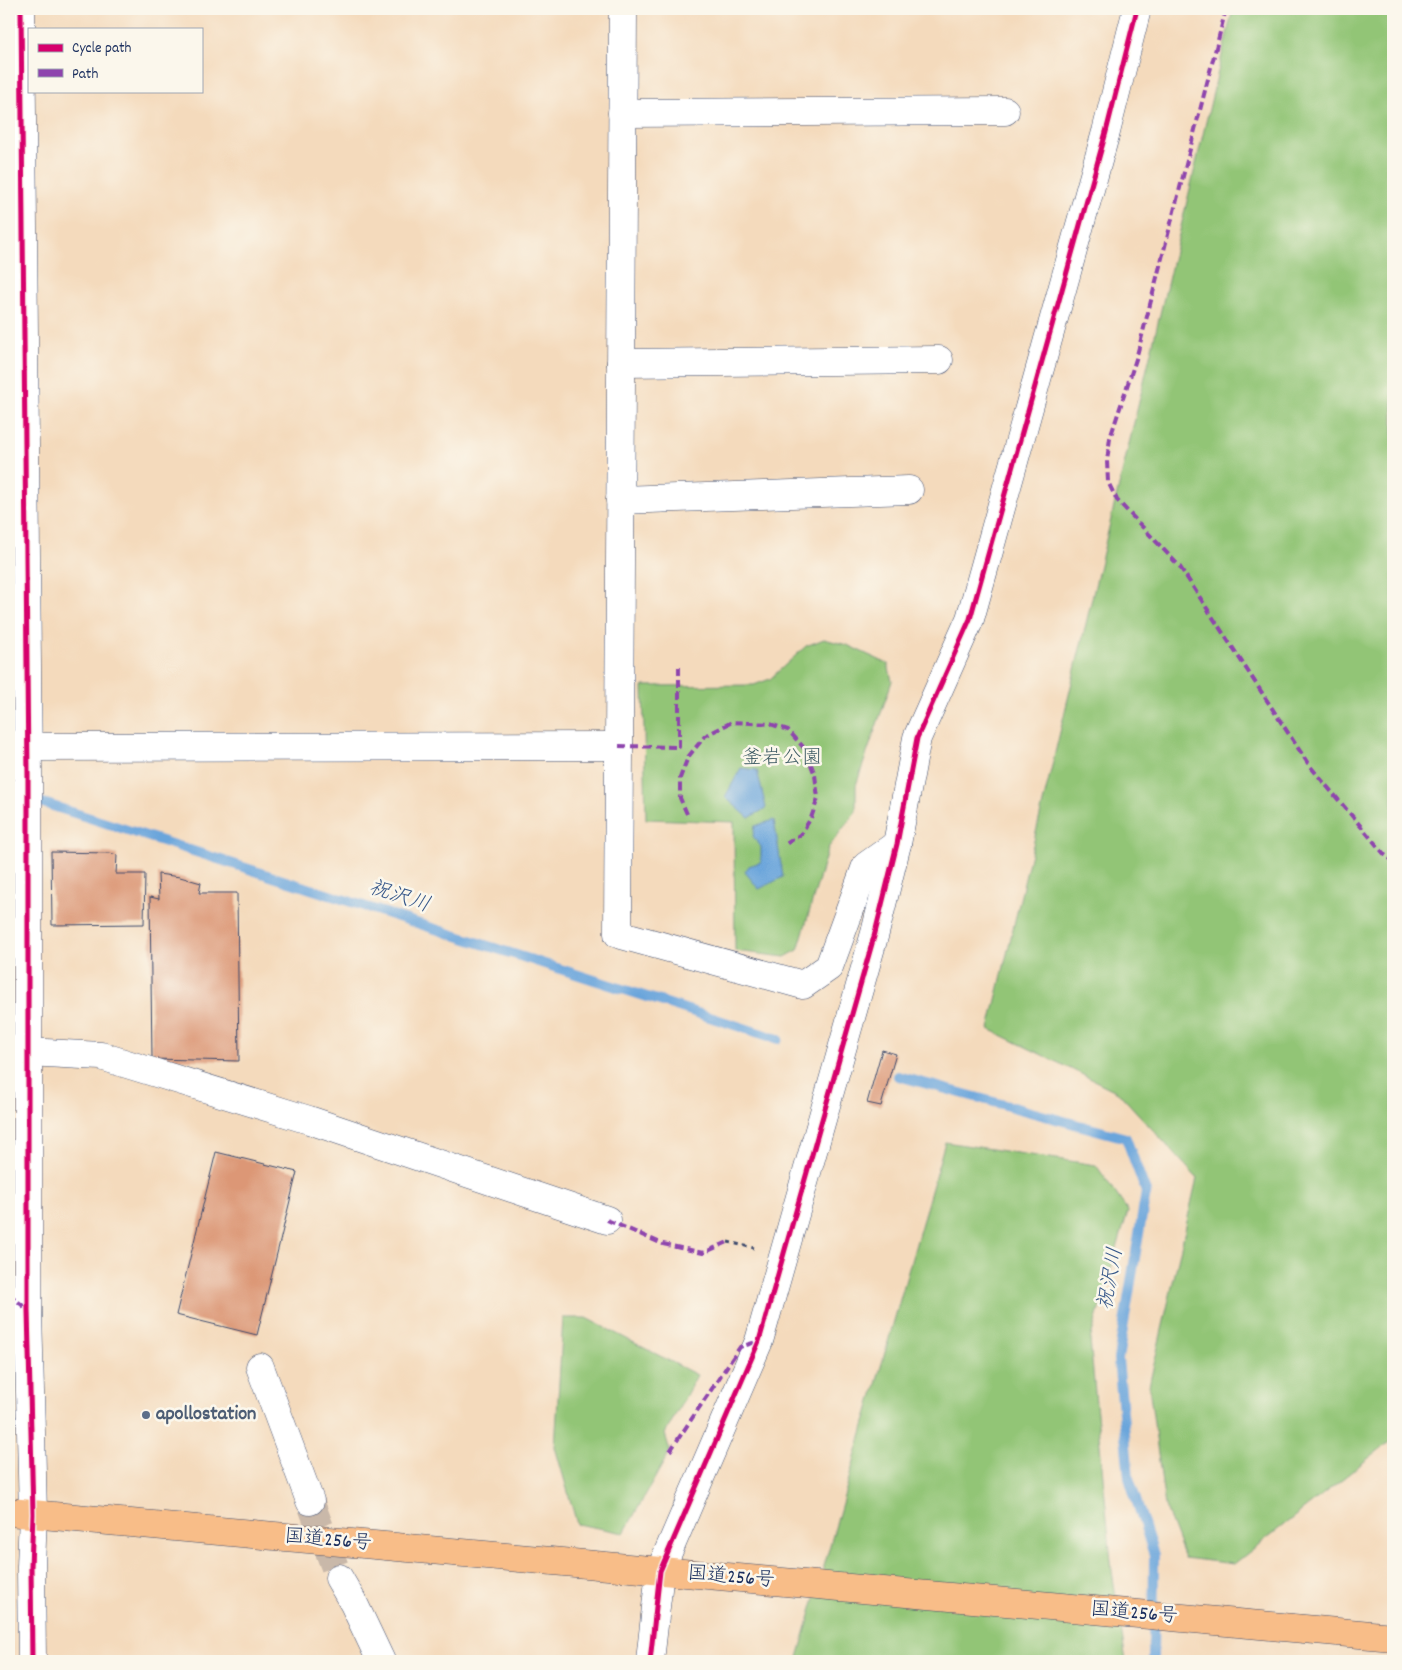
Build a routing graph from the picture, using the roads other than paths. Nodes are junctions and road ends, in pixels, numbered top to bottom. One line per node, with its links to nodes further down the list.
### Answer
1 (21, 9): 11 (street)
2 (623, 9): 5 (street)
3 (1137, 9): 13 (street)
4 (1005, 111): 5 (street)
5 (622, 113): 7 (street)
6 (939, 360): 7 (street)
7 (621, 363): 9 (street)
8 (909, 490): 9 (street)
9 (620, 500): 10 (street)
10 (619, 746): 11 (street); 13 (street)
11 (23, 762): 12 (street)
12 (21, 826): 14 (street)
13 (897, 844): 20 (street)
14 (18, 1050): 15 (street); 17 (street)
15 (607, 1220)
16 (260, 1366): 18 (street)
17 (20, 1406): 19 (street)
18 (310, 1501)
19 (21, 1513): 20 (highway, 国道256号); 23 (street)
20 (672, 1572): 22 (highway, 国道256号); 25 (street)
21 (339, 1578): 24 (street)
22 (1393, 1637)
23 (32, 1661)
24 (381, 1661)
25 (650, 1661)

